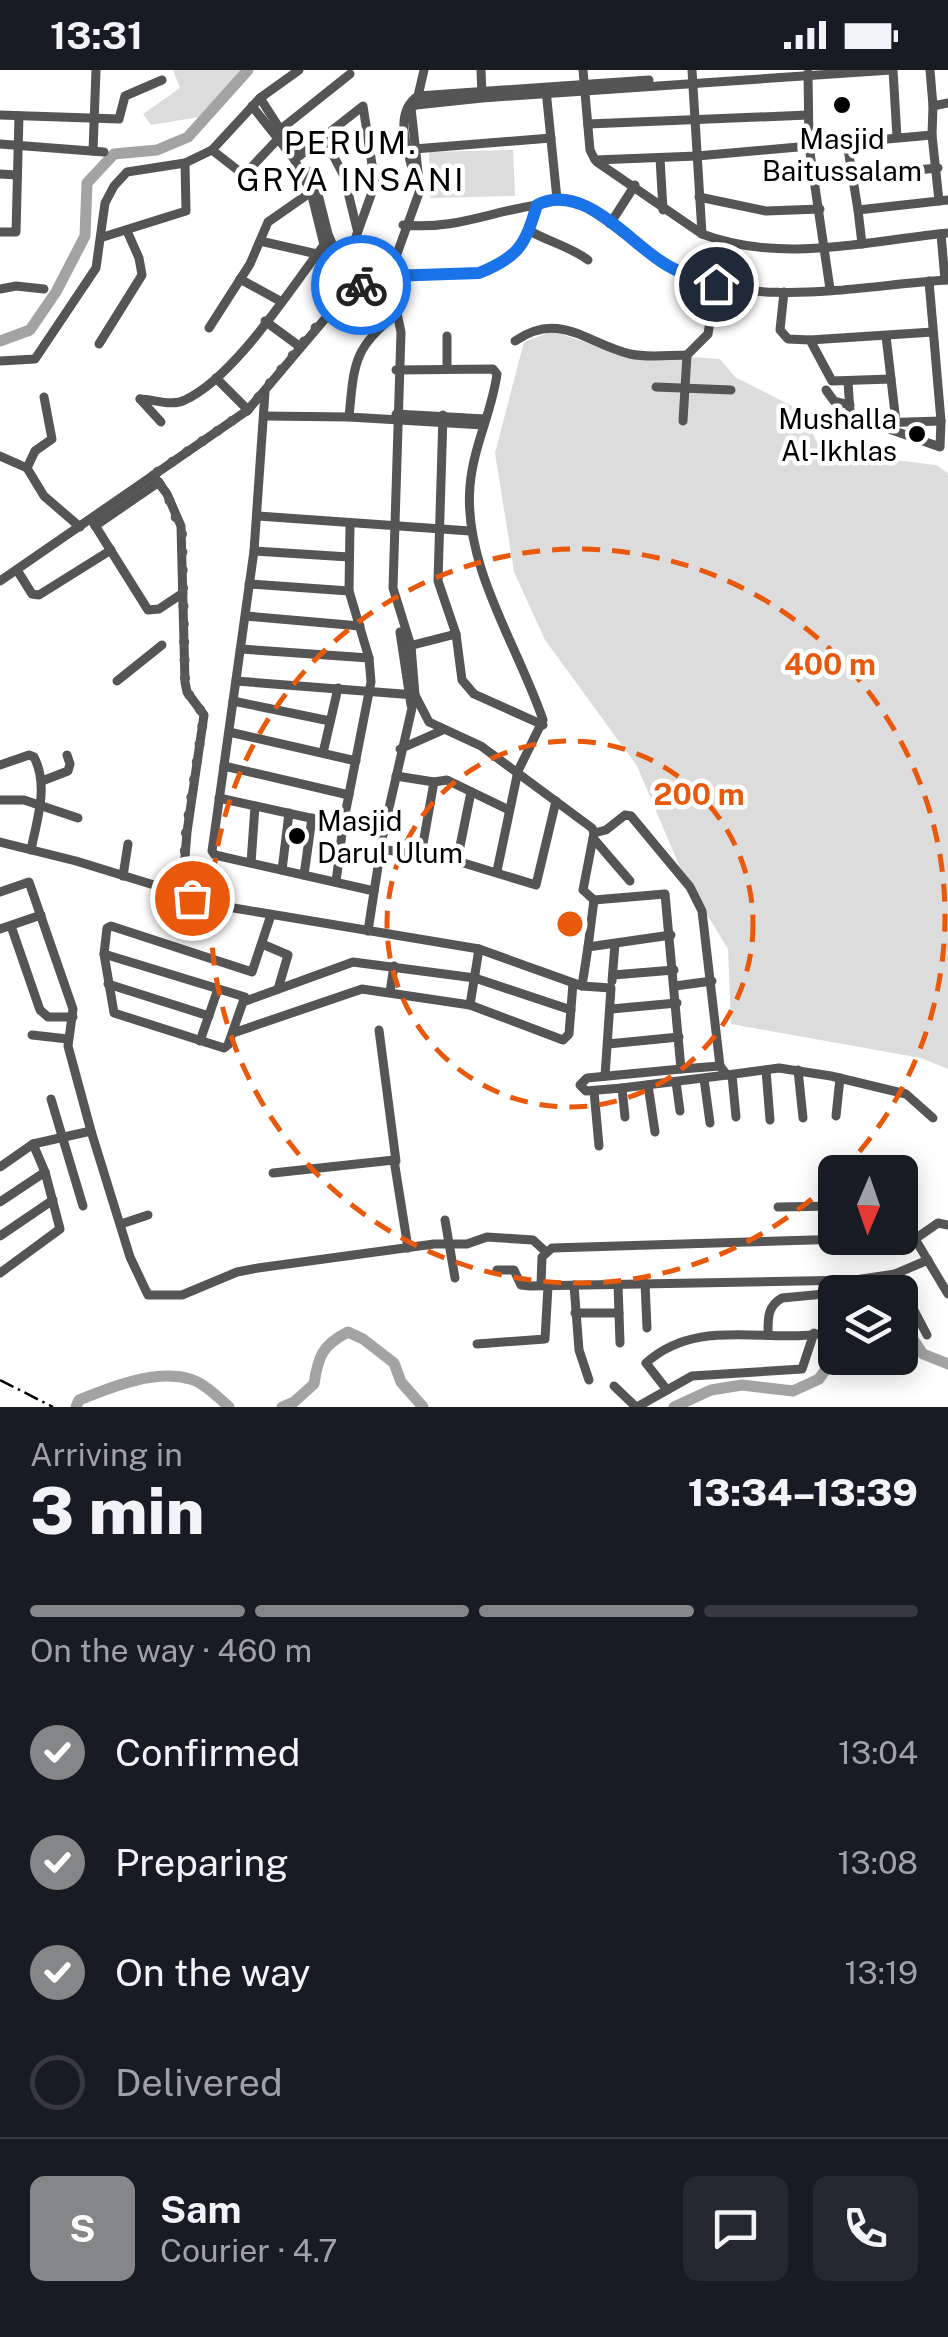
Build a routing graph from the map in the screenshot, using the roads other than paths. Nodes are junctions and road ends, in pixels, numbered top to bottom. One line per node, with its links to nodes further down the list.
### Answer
1 (96, 70): 23 (street)
2 (300, 70): 16 (street)
3 (424, 70): 15 (street)
4 (481, 70): 14 (street)
5 (583, 70): 12 (street)
6 (892, 70): 8 (street); 28 (street)
7 (930, 70): 18 (street)
8 (809, 71): 10 (street); 19 (street)
9 (350, 74): 26 (street)
10 (693, 77): 12 (street); 24 (street)
11 (162, 80): 23 (street)
12 (584, 86): 13 (street); 25 (street)
13 (546, 90): 14 (street); 30 (street)
14 (482, 94): 15 (street); 36 (street)
15 (418, 96): 36 (street)
16 (256, 102): 26 (street); 37 (street)
17 (948, 103): 18 (street)
18 (933, 106): 27 (street)
19 (808, 114): 24 (street); 35 (street)
20 (0, 116): 21 (street)
21 (19, 116): 23 (street); 34 (street)
22 (350, 116): 29 (street); 31 (street); 31 (street)
23 (94, 119): 34 (street)
24 (694, 119): 25 (street); 38 (street)
25 (588, 124): 41 (street)
26 (280, 134): 37 (street); 39 (street); 48 (street)
27 (932, 135): 28 (street); 43 (street)
28 (897, 137): 32 (street)
29 (324, 138): 39 (street); 63 (street)
30 (551, 138): 36 (street); 50 (street)
31 (368, 141): 63 (street)
32 (846, 143): 35 (street); 46 (street)
33 (0, 144): 34 (street)
34 (18, 145): 45 (street)
35 (809, 146): 38 (street); 56 (street)
36 (413, 149): 59 (street)
37 (212, 150): 42 (street)
38 (697, 156): 40 (street); 49 (street)
39 (298, 157): 73 (street)
40 (660, 158): 41 (street); 55 (street)
41 (595, 160): 47 (street)
42 (185, 163): 61 (street); 66 (street)
43 (938, 168): 46 (street); 51 (street)
44 (0, 174): 45 (street)
45 (17, 175): 53 (street)
46 (854, 176): 57 (street)
47 (635, 185): 55 (street); 58 (street)
48 (311, 192): 67 (street); 69 (street)
49 (700, 197): 56 (street); 64 (street)
50 (558, 199): 54 (street); 58 (street)
51 (944, 201): 57 (street)
52 (0, 204): 53 (street)
53 (16, 204): 62 (street)
54 (537, 205): 59 (street); 60 (street)
55 (664, 210): 64 (street)
56 (820, 210): 70 (street)
57 (858, 210): 68 (street)
58 (610, 224): 78 (street)
59 (405, 225): 74 (street)
60 (530, 230): 72 (street); 74 (street)
61 (127, 231): 66 (street); 93 (street)
62 (0, 232)
63 (358, 232): 73 (street)
64 (702, 234): 70 (street)
65 (944, 234): 68 (street); 76 (street)
66 (102, 237): 96 (street)
67 (260, 241): 71 (street); 75 (street)
68 (862, 244): 70 (street)
69 (324, 245): 71 (street); 82 (street)
70 (825, 248): 81 (street)
71 (317, 254): 84 (street)
72 (588, 260)
73 (346, 276): 82 (street)
74 (386, 277): 82 (street); 85 (street)
75 (240, 279): 84 (street); 87 (street)
76 (947, 280): 77 (street)
77 (930, 281): 81 (street); 88 (street)
78 (716, 284): 83 (street); 95 (street)
79 (0, 289): 80 (street)
80 (44, 289)
81 (830, 289): 83 (street)
82 (348, 291): 94 (street)
83 (784, 292): 91 (street)
84 (280, 301): 86 (street)
85 (396, 314): 97 (street); 111 (street)
86 (265, 321): 94 (street); 99 (street)
87 (209, 328)
88 (933, 332): 90 (street); 114 (street)
89 (447, 336): 98 (street)
90 (886, 336): 91 (street); 100 (street)
91 (810, 340): 101 (street)
92 (515, 341): 95 (street)
93 (99, 344)
94 (299, 346): 106 (street)
95 (687, 355): 103 (street)
96 (0, 361)
97 (397, 370): 98 (street); 112 (street)
98 (446, 370): 117 (street)
99 (216, 378): 109 (street); 116 (street)
100 (891, 379): 101 (street); 118 (street)
101 (848, 382): 108 (street)
102 (656, 387): 103 (street)
103 (684, 387): 104 (street); 115 (street)
104 (731, 390)
105 (826, 390): 108 (street)
106 (265, 392): 109 (street); 110 (street)
107 (44, 398): 121 (street)
108 (850, 405): 119 (street)
109 (248, 410): 122 (street)
110 (264, 416): 111 (street); 123 (street)
111 (349, 417): 112 (street)
112 (394, 417): 113 (street); 127 (street)
113 (443, 418): 117 (street); 128 (street)
114 (941, 420): 118 (street); 119 (street)
115 (683, 421)
116 (161, 422)
117 (484, 422): 129 (street)
118 (896, 422): 119 (street)
119 (867, 424)
120 (0, 456): 121 (street)
121 (28, 468): 126 (street)
122 (156, 478): 124 (street); 137 (street)
123 (258, 516): 125 (street); 131 (street)
124 (93, 522): 126 (street); 130 (street)
125 (350, 525): 127 (street); 132 (street)
126 (80, 527): 133 (street)
127 (392, 527): 128 (street); 142 (street)
128 (440, 531): 129 (street); 140 (street)
129 (470, 531): 152 (street)
130 (111, 550): 133 (street); 137 (street)
131 (254, 551): 132 (street); 135 (street)
132 (349, 557): 136 (street)
133 (17, 570): 134 (street)
134 (0, 581)
135 (250, 584): 136 (street); 138 (street)
136 (349, 592): 139 (street)
137 (183, 593): 141 (street)
138 (246, 616): 139 (street); 143 (street)
139 (360, 626): 144 (street)
140 (456, 634): 142 (street); 152 (street)
141 (184, 635): 145 (street); 194 (street)
142 (407, 646): 149 (street)
143 (241, 650): 144 (street); 146 (street)
144 (370, 658): 148 (street)
145 (117, 681)
146 (236, 681): 147 (street); 150 (street)
147 (338, 688): 148 (street); 151 (street)
148 (371, 692): 149 (street); 158 (street)
149 (411, 698): 153 (street); 155 (street)
150 (233, 701): 151 (street); 154 (street)
151 (330, 721): 156 (street)
152 (542, 725): 161 (street)
153 (442, 730): 155 (street); 161 (street)
154 (228, 732): 156 (street); 160 (street)
155 (400, 749): 162 (street)
156 (323, 754): 158 (street)
157 (67, 755): 163 (street)
158 (356, 761): 166 (street)
159 (0, 765): 163 (street)
160 (224, 766): 166 (street); 167 (street)
161 (518, 771): 169 (street); 172 (street)
162 (396, 776): 164 (street); 177 (street)
163 (42, 780): 170 (street)
164 (434, 782): 165 (street); 183 (street)
165 (472, 792): 172 (street); 184 (street)
166 (349, 796): 176 (street)
167 (219, 798): 171 (street); 185 (street)
168 (0, 800): 170 (street)
169 (556, 802): 178 (street); 187 (street)
170 (40, 806): 174 (street); 182 (street)
171 (255, 806): 173 (street); 185 (street)
172 (510, 810): 187 (street)
173 (289, 813): 175 (street); 186 (street)
174 (78, 818)
175 (312, 818): 176 (street); 188 (street)
176 (343, 825): 177 (street); 191 (street)
177 (383, 834): 181 (street)
178 (593, 835): 190 (street); 195 (street); 211 (street)
179 (0, 842): 182 (street)
180 (128, 844): 189 (street)
181 (382, 849): 183 (street); 193 (street)
182 (31, 850): 189 (street)
183 (421, 854): 184 (street)
184 (456, 861): 187 (street)
185 (251, 863): 186 (street)
186 (282, 870): 188 (street)
187 (497, 870)
188 (304, 874): 191 (street)
189 (124, 876): 194 (street)
190 (630, 881)
191 (336, 882): 193 (street)
192 (0, 889): 197 (street)
193 (374, 891): 199 (street)
194 (182, 894): 196 (street)
195 (594, 900): 200 (street); 203 (street)
196 (271, 915): 199 (street); 201 (street)
197 (40, 916): 198 (street); 225 (street)
198 (5, 928): 225 (street)
199 (368, 931): 204 (street)
200 (671, 935): 202 (street); 207 (street)
201 (262, 944): 208 (street); 217 (street)
202 (615, 944): 203 (street); 209 (street)
203 (588, 947): 213 (street)
204 (479, 949): 210 (street); 213 (street)
205 (104, 954): 208 (street); 212 (street); 216 (street)
206 (394, 966): 210 (street); 217 (street); 218 (street)
207 (674, 970): 209 (street); 214 (street)
208 (252, 972): 219 (street)
209 (613, 975): 215 (street)
210 (474, 978): 221 (street); 223 (street)
211 (712, 981): 214 (street); 236 (street)
212 (108, 984): 224 (street); 231 (street)
213 (578, 985): 215 (street); 223 (street)
214 (675, 986): 220 (street)
215 (612, 988): 222 (street)
216 (218, 989): 219 (street); 224 (street)
217 (278, 989): 219 (street)
218 (390, 992): 221 (street); 227 (street)
219 (244, 1000): 227 (street)
220 (677, 1003): 222 (street); 229 (street)
221 (470, 1005): 223 (street)
222 (611, 1009): 232 (street)
223 (571, 1010)
224 (209, 1016): 231 (street)
225 (74, 1018): 230 (street)
226 (379, 1030): 258 (street)
227 (233, 1033): 231 (street)
228 (32, 1035): 230 (street)
229 (679, 1037): 232 (street); 233 (street)
230 (68, 1039): 253 (street)
231 (200, 1041)
232 (608, 1044): 237 (street)
233 (681, 1069): 236 (street); 237 (street)
234 (766, 1070): 235 (street); 236 (street); 251 (street)
235 (798, 1070): 238 (street); 249 (street)
236 (726, 1072): 239 (street); 248 (street)
237 (605, 1076): 243 (street)
238 (840, 1078): 247 (street); 250 (street)
239 (704, 1079): 240 (street); 252 (street)
240 (676, 1082): 241 (street); 245 (street)
241 (648, 1086): 242 (street); 254 (street)
242 (622, 1088): 243 (street); 246 (street)
243 (594, 1091): 257 (street)
244 (50, 1100): 255 (street)
245 (680, 1111)
246 (624, 1116)
247 (836, 1116)
248 (736, 1117)
249 (803, 1118)
250 (933, 1118)
251 (770, 1120)
252 (710, 1123)
253 (91, 1131): 255 (street); 269 (street)
254 (655, 1132)
255 (62, 1139): 256 (street); 264 (street)
256 (33, 1144): 259 (street); 260 (street)
257 (599, 1146)
258 (396, 1162): 261 (street); 276 (street)
259 (0, 1167)
260 (45, 1172): 262 (street); 263 (street)
261 (273, 1172)
262 (53, 1200): 271 (street); 280 (street)
263 (0, 1202)
264 (83, 1206)
265 (818, 1206): 266 (street)
266 (778, 1207)
267 (148, 1215): 269 (street)
268 (446, 1220): 274 (street)
269 (121, 1224): 276 (street)
270 (948, 1225): 272 (street)
271 (0, 1236)
272 (918, 1236)
273 (818, 1240): 277 (street)
274 (450, 1244): 276 (street); 277 (street); 283 (street)
275 (918, 1245): 278 (street)
276 (408, 1248)
277 (546, 1251): 287 (street)
278 (928, 1260): 281 (street); 289 (street)
279 (498, 1270): 287 (street)
280 (0, 1273)
281 (895, 1274): 282 (street); 297 (street)
282 (888, 1275)
283 (455, 1278)
284 (818, 1279): 285 (street)
285 (646, 1283): 286 (street); 293 (street)
286 (618, 1284): 288 (street); 291 (street)
287 (545, 1285): 288 (street); 299 (street)
288 (574, 1285): 292 (street)
289 (948, 1294)
290 (818, 1295): 296 (street)
291 (619, 1313): 292 (street); 298 (street)
292 (575, 1314): 300 (street)
293 (647, 1328)
294 (814, 1333): 295 (street); 296 (street); 302 (street)
295 (818, 1333)
296 (768, 1335): 302 (street)
297 (928, 1335)
298 (620, 1343)
299 (477, 1344)
300 (589, 1380)
301 (614, 1386): 303 (street)
302 (667, 1390): 303 (street)
303 (637, 1407)

